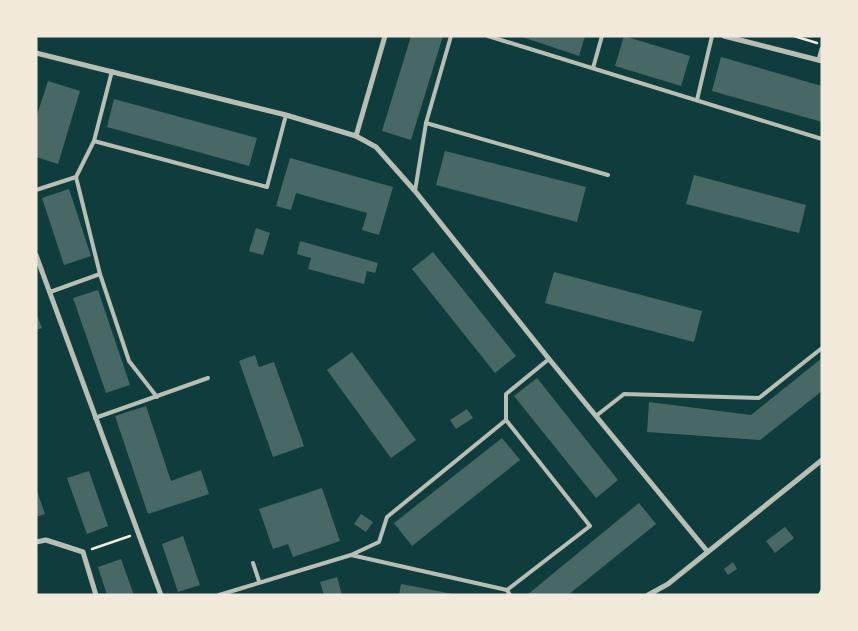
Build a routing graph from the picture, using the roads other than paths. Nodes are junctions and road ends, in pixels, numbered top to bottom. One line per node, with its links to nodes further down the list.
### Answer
1 (385, 36): 15 (street)
2 (451, 36): 14 (lane)
3 (488, 36): 10 (lane)
4 (602, 36): 10 (lane)
5 (712, 36): 12 (lane)
6 (724, 36): 9 (street)
7 (822, 49): 9 (street)
8 (36, 53): 11 (street)
9 (820, 60)
10 (593, 68): 12 (lane)
11 (112, 71): 13 (street); 17 (lane)
12 (697, 100): 16 (lane)
13 (286, 115): 15 (street); 17 (lane)
14 (426, 123): 18 (lane); 21 (lane)
15 (356, 136): 21 (street)
16 (822, 139)
17 (94, 141): 19 (lane)
18 (608, 175)
19 (76, 177): 20 (lane); 23 (lane)
20 (36, 190)
21 (415, 191): 26 (street)
22 (36, 256): 24 (street)
23 (100, 274): 24 (lane); 28 (lane)
24 (50, 292): 30 (street)
25 (822, 348): 29 (lane)
26 (549, 359): 29 (street); 31 (lane)
27 (208, 378): 28 (lane)
28 (157, 397): 30 (lane)
29 (596, 416): 34 (street)
30 (95, 418): 40 (street)
31 (506, 420): 35 (lane); 38 (lane)
32 (822, 460): 34 (street)
33 (36, 542): 39 (street)
34 (708, 551): 43 (street)
35 (351, 555): 37 (lane); 38 (lane)
36 (253, 563): 37 (lane)
37 (259, 581): 41 (lane)
38 (508, 590): 42 (lane)
39 (96, 595)
40 (160, 595)
41 (219, 595)
42 (510, 595)
43 (648, 595)

